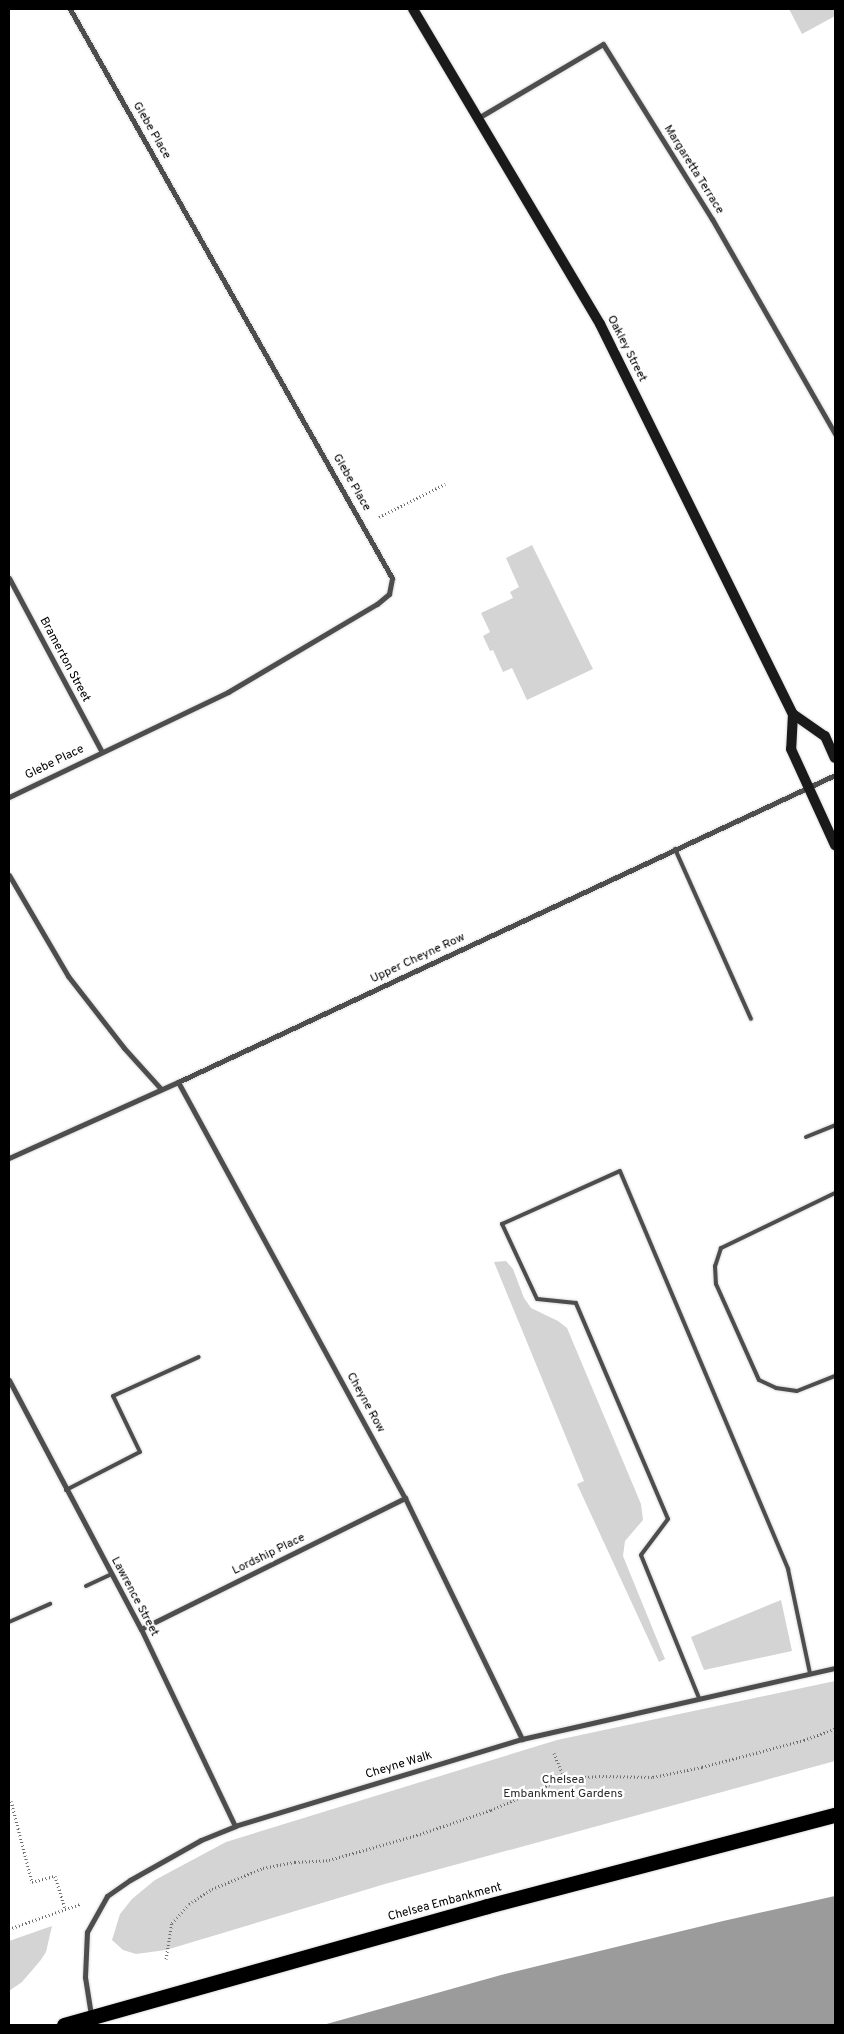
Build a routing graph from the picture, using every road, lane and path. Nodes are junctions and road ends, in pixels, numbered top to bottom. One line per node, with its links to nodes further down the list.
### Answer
1 (70, 9): 6 (street, Glebe Place)
2 (413, 9): 3 (main road, Oakley Street)
3 (478, 118): 4 (street, Margaretta Terrace); 8 (main road, Oakley Street)
4 (835, 434)
5 (445, 484): 6 (path)
6 (363, 525): 9 (street, Glebe Place)
7 (9, 578): 9 (street, Bramerton Street)
8 (793, 714): 10 (main road, Oakley Street); 12 (main road, Oakley Street)
9 (102, 752): 13 (street, Glebe Place)
10 (835, 758)
11 (835, 775): 12 (street, Upper Cheyne Row)
12 (808, 788): 14 (main road, Oakley Street); 15 (street, Upper Cheyne Row)
13 (9, 797)
14 (835, 845)
15 (675, 849): 17 (lane); 18 (street, Upper Cheyne Row)
16 (9, 875): 19 (street)
17 (751, 1018)
18 (178, 1082): 19 (street, Upper Cheyne Row); 28 (street, Cheyne Row)
19 (160, 1089): 22 (street, Upper Cheyne Row)
20 (835, 1125): 21 (lane)
21 (806, 1137)
22 (9, 1158)
23 (835, 1193): 25 (lane)
24 (200, 1357): 27 (lane)
25 (835, 1376)
26 (9, 1380): 27 (street, Lawrence Street)
27 (66, 1490): 29 (street, Lawrence Street)
28 (405, 1498): 33 (street, Lordship Place); 39 (street, Cheyne Row)
29 (110, 1575): 30 (lane); 33 (street, Lawrence Street)
30 (86, 1586)
31 (50, 1604): 32 (lane)
32 (9, 1622)
33 (141, 1630): 43 (street, Lawrence Street)
34 (835, 1668): 35 (street, Cheyne Walk)
35 (810, 1673): 36 (street, Cheyne Walk); 36 (lane)
36 (699, 1698): 38 (street, Cheyne Walk)
37 (835, 1729): 40 (path)
38 (545, 1734): 39 (street, Cheyne Walk); 40 (path)
39 (522, 1739): 43 (street, Cheyne Walk)
40 (564, 1778): 47 (path)
41 (9, 1801): 45 (path)
42 (835, 1815): 48 (highway, Chelsea Embankment)
43 (235, 1826): 44 (street, Cheyne Walk)
44 (107, 1896): 45 (path); 48 (street, Cheyne Walk)
45 (65, 1908): 46 (path)
46 (9, 1929)
47 (166, 1959)
48 (91, 2016): 49 (highway, Chelsea Embankment)
49 (64, 2025)

